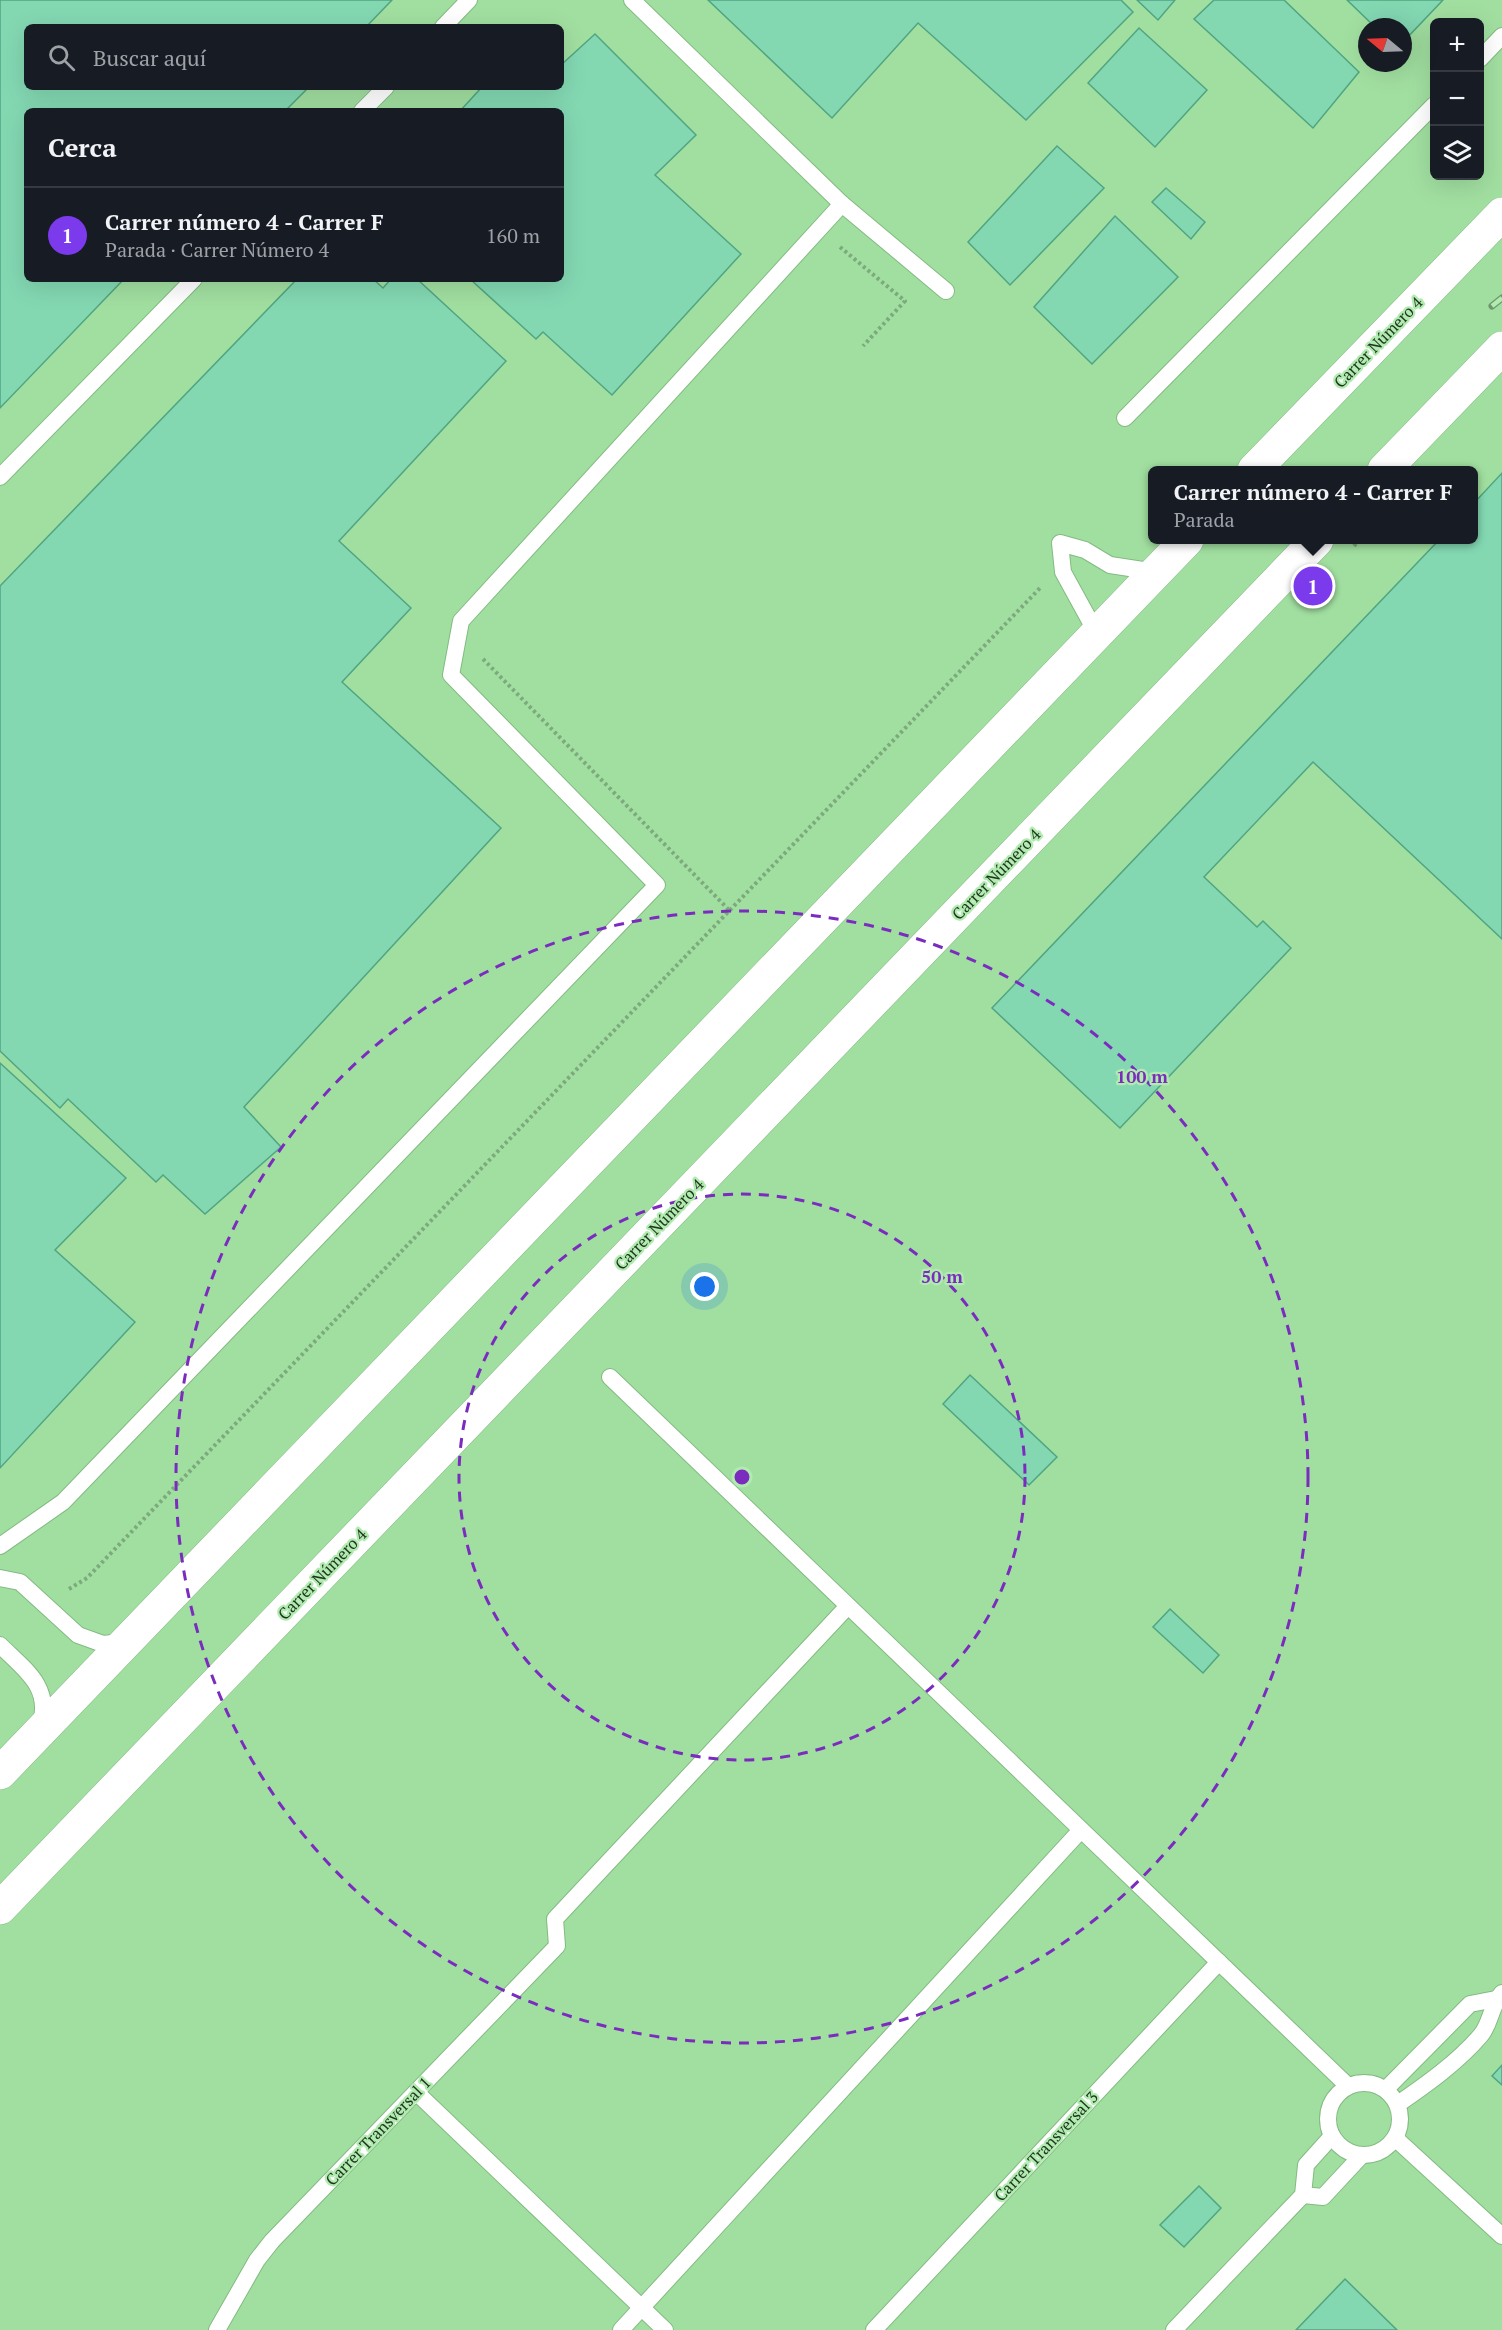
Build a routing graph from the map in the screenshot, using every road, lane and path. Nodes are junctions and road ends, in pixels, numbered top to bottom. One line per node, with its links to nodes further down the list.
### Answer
1 (469, 0): 3 (lane)
2 (632, 0): 9 (lane)
3 (446, 24)
4 (1502, 36): 5 (lane)
5 (1484, 54)
6 (383, 90): 7 (lane)
7 (365, 108)
8 (1430, 109): 16 (lane)
9 (842, 204): 13 (lane); 28 (lane)
10 (1502, 214): 17 (street, Carrer Número 4)
11 (831, 255): 14 (path)
12 (191, 282): 19 (lane)
13 (946, 291)
14 (863, 346)
15 (1502, 348): 18 (street)
16 (1125, 418)
17 (1259, 466)
18 (1389, 466)
19 (0, 477)
20 (1183, 544): 23 (street)
21 (1313, 544): 37 (street, Carrer Número 4)
22 (1063, 565): 23 (lane); 24 (lane); 26 (path)
23 (1156, 572): 24 (street)
24 (1097, 634): 32 (street)
25 (476, 652): 26 (path)
26 (730, 911): 30 (path)
27 (610, 1377): 31 (lane)
28 (0, 1546)
29 (0, 1578): 32 (lane)
30 (67, 1591)
31 (848, 1606): 36 (lane); 42 (lane, Carrer Transversal 1)
32 (126, 1641): 34 (street)
33 (0, 1645): 34 (lane)
34 (37, 1734): 35 (street)
35 (0, 1773)
36 (1081, 1830): 38 (lane); 49 (lane)
37 (0, 1908)
38 (1219, 1962): 40 (lane); 53 (lane, Carrer Transversal 3)
39 (1499, 1996): 41 (lane); 43 (lane)
40 (1348, 2086): 41 (lane); 44 (lane)
41 (1386, 2089): 43 (lane)
42 (416, 2092): 49 (lane); 50 (lane, Carrer Transversal 1)
43 (1398, 2104): 45 (lane)
44 (1332, 2136): 46 (lane); 47 (lane)
45 (1395, 2138): 46 (lane); 48 (lane)
46 (1362, 2155): 47 (lane)
47 (1303, 2195): 54 (lane)
48 (1502, 2236)
49 (642, 2308): 51 (lane); 52 (lane)
50 (217, 2330)
51 (621, 2330)
52 (664, 2330)
53 (874, 2330)
54 (1174, 2330)

